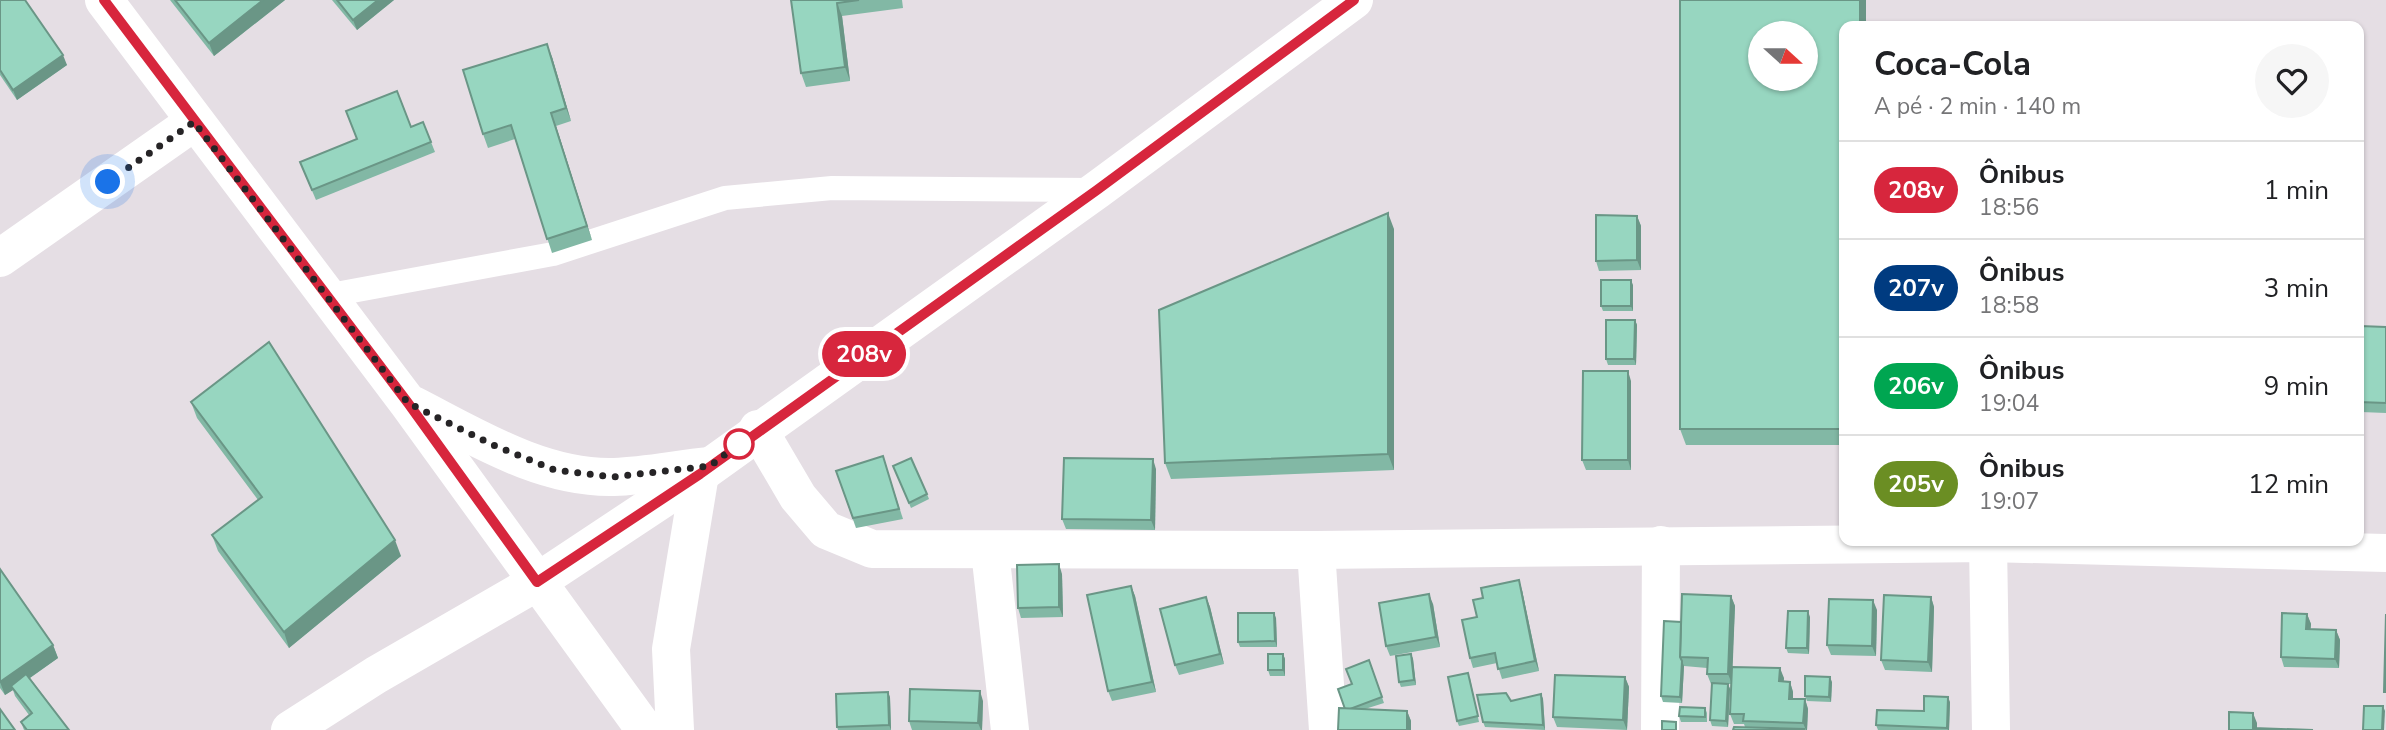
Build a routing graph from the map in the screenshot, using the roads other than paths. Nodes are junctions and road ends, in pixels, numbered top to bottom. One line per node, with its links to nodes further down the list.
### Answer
1 (104, 0): 3 (street)
2 (1354, 0): 4 (street)
3 (194, 122): 5 (street); 6 (street)
4 (1097, 190): 6 (lane); 8 (street)
5 (0, 258)
6 (325, 296): 7 (street)
7 (408, 403): 9 (street); 17 (street)
8 (758, 429): 9 (street); 15 (street)
9 (705, 470): 17 (street); 20 (street)
10 (1839, 544): 11 (street)
11 (1661, 545): 14 (street); 23 (street)
12 (1988, 546): 24 (street)
13 (2076, 546): 16 (street)
14 (1316, 550): 15 (street); 22 (street)
15 (990, 551): 21 (street)
16 (2386, 553)
17 (537, 582): 18 (street); 19 (street)
18 (290, 730)
19 (645, 730)
20 (675, 730)
21 (1010, 730)
22 (1328, 730)
23 (1660, 730)
24 (1991, 730)

